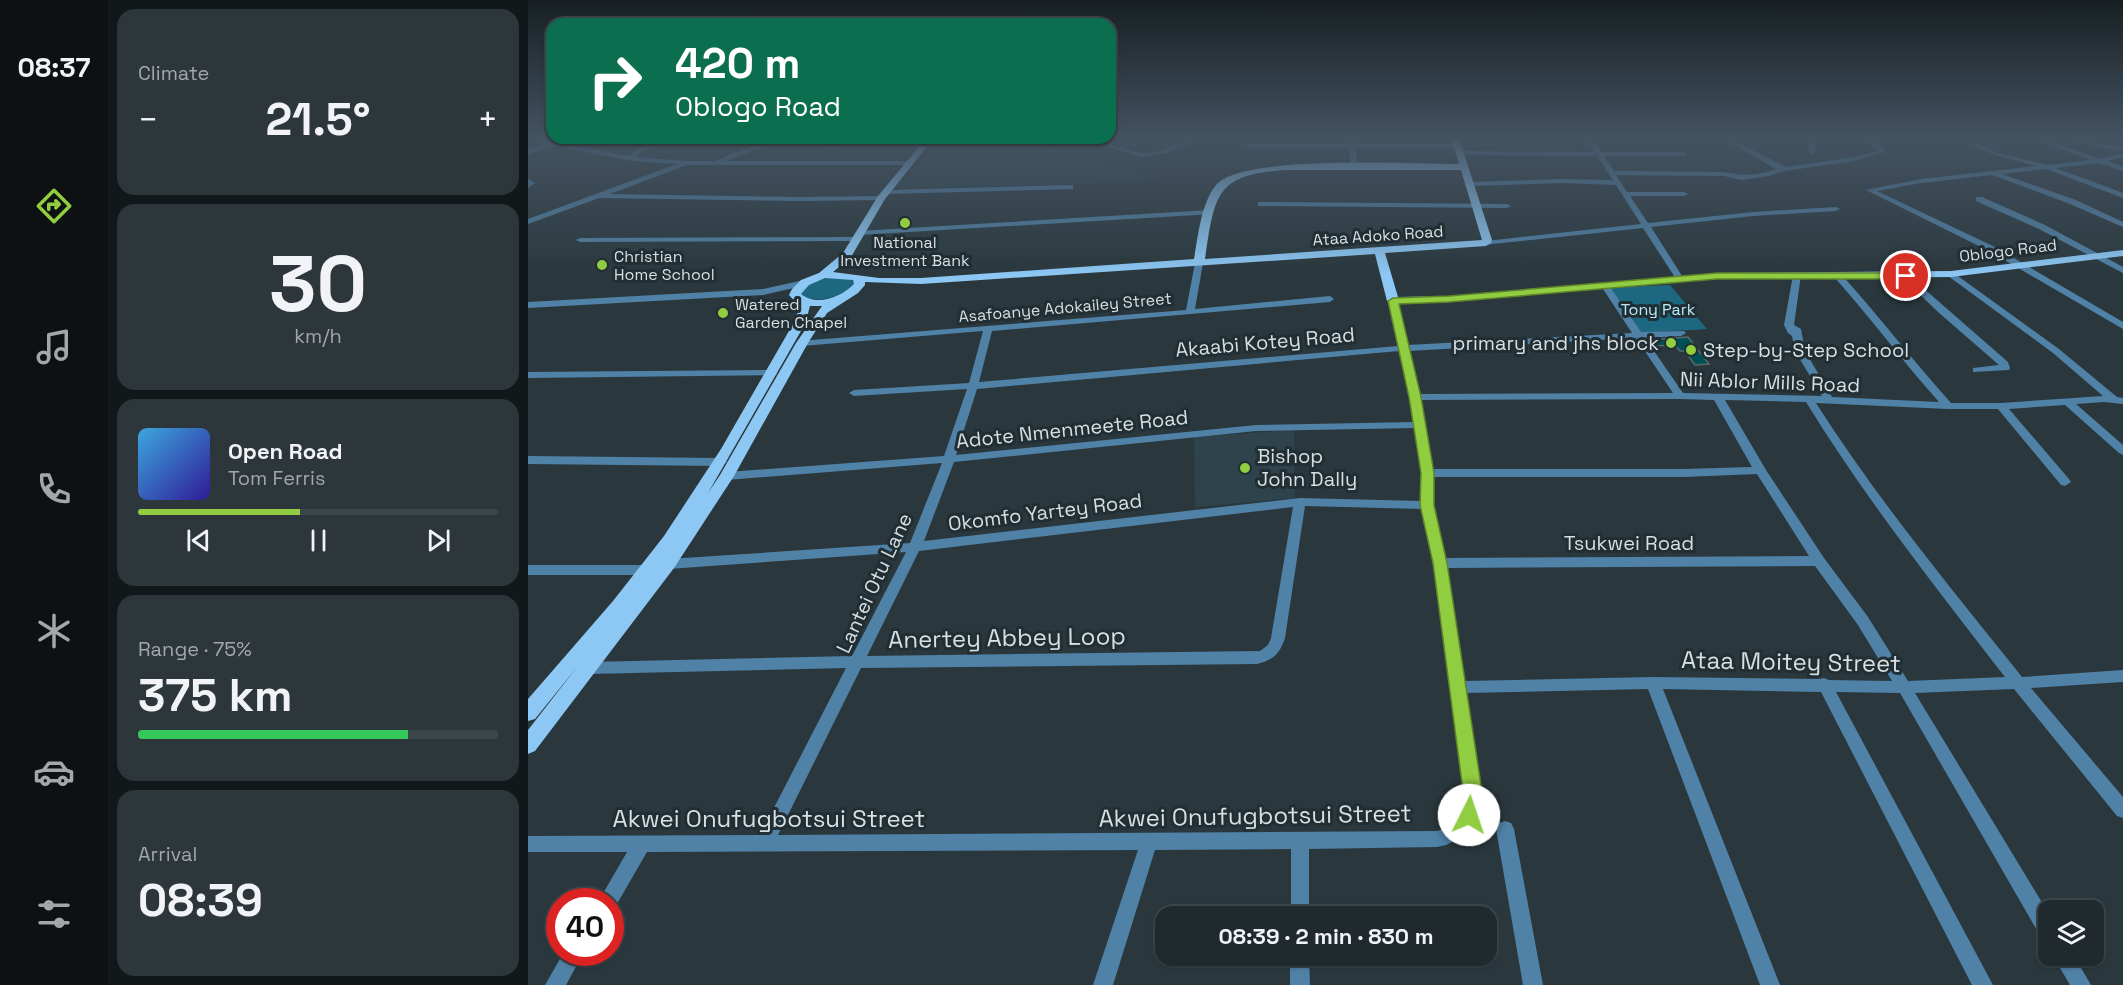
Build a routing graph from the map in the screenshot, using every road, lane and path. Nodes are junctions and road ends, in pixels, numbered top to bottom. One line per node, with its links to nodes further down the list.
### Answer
1 (631, 184): 13 (street)
2 (892, 184): 12 (main road)
3 (1222, 184): 20 (main road)
4 (1468, 184): 17 (main road)
5 (1619, 184): 10 (street)
6 (1896, 184): 32 (street)
7 (2024, 184): 22 (street)
8 (2092, 184): 14 (street)
9 (1070, 187): 12 (street)
10 (1625, 194): 11 (street); 23 (street)
11 (1684, 194)
12 (883, 195): 13 (street); 24 (main road)
13 (598, 196): 21 (street)
14 (2123, 196)
15 (1979, 199): 30 (street)
16 (1262, 204): 17 (street)
17 (1475, 205): 18 (street); 26 (main road)
18 (1507, 206)
19 (1836, 208): 23 (street, Ataa Adoko Road)
20 (1210, 212): 24 (street); 31 (main road)
21 (528, 222)
22 (2123, 225)
23 (1646, 227): 26 (street, Ataa Adoko Road); 40 (street)
24 (858, 236): 25 (street); 29 (main road)
25 (580, 240)
26 (1486, 243): 27 (main road, Ataa Adoko Road)
27 (1379, 251): 31 (main road, Ataa Adoko Road); 48 (main road, Akwei Onufugbotsui Street)
28 (2123, 253): 30 (main road, Oblogo Road)
29 (847, 255): 36 (main road); 39 (main road)
30 (2096, 255): 32 (main road, Oblogo Road); 33 (street)
31 (1199, 263): 41 (main road, Ataa Adoko Road); 50 (street)
32 (2022, 265): 34 (main road, Oblogo Road); 51 (street)
33 (2123, 270)
34 (1951, 274): 38 (main road, Oblogo Road); 67 (street)
35 (1797, 275): 37 (main road, Oblogo Road); 40 (main road, Oblogo Road); 66 (street)
36 (856, 276): 39 (main road, Ataa Adoko Road); 41 (main road, Ataa Adoko Road); 45 (main road)
37 (1838, 276): 38 (main road, Oblogo Road); 69 (street)
38 (1906, 276): 57 (street)
39 (819, 277): 42 (main road)
40 (1680, 279): 43 (main road, Oblogo Road)
41 (921, 281): 45 (main road, Ataa Adoko Road)
42 (804, 283): 44 (street); 46 (main road)
43 (1605, 286): 48 (main road, Oblogo Road); 54 (street)
44 (763, 292): 46 (street); 49 (street)
45 (845, 296): 46 (main road, Ataa Adoko Road); 55 (main road)
46 (800, 299): 58 (main road)
47 (1330, 299): 50 (street, Asafoanye Adokailey Street)
48 (1393, 301): 56 (street, Akwei Onufugbotsui Street)
49 (528, 305)
50 (1190, 312): 52 (street, Asafoanye Adokailey Street)
51 (2122, 325)
52 (988, 329): 55 (street, Asafoanye Adokailey Street); 60 (street, Lantei Otu Lane)
53 (1681, 333): 54 (street, Akaabi Kotey Road)
54 (1636, 335): 56 (street, Akaabi Kotey Road); 62 (street)
55 (802, 343): 75 (main road)
56 (1405, 348): 60 (street, Akaabi Kotey Road); 63 (street, Akwei Onufugbotsui Street)
57 (1977, 370)
58 (772, 373): 59 (street); 75 (main road)
59 (528, 375)
60 (973, 386): 61 (street, Akaabi Kotey Road); 73 (street, Lantei Otu Lane)
61 (854, 393)
62 (1680, 396): 63 (street, Nii Ablor Mills Road); 64 (street, Nii Ablor Mills Road)
63 (1415, 397): 71 (street, Akwei Onufugbotsui Street)
64 (1718, 397): 65 (street, Nii Ablor Mills Road); 76 (street)
65 (1809, 399): 66 (street, Nii Ablor Mills Road); 91 (street)
66 (1829, 400): 69 (street, Nii Ablor Mills Road)
67 (2118, 401): 68 (street, Nii Ablor Mills Road)
68 (2069, 403): 70 (street, Nii Ablor Mills Road); 72 (street)
69 (1948, 406): 70 (street, Nii Ablor Mills Road)
70 (2001, 406): 78 (street)
71 (1420, 425): 73 (street, Adote Nmenmeete Road); 77 (street, Akwei Onufugbotsui Street)
72 (2123, 451)
73 (950, 459): 75 (street, Adote Nmenmeete Road); 81 (street, Lantei Otu Lane)
74 (528, 460): 75 (street, Adote Nmenmeete Road)
75 (724, 469): 84 (main road); 86 (main road)
76 (1760, 470): 77 (street); 82 (street)
77 (1427, 473): 80 (street, Akwei Onufugbotsui Street)
78 (2065, 482)
79 (1300, 502): 80 (street, Okomfo Yartey Road); 81 (street, Okomfo Yartey Road); 87 (street, Anertey Abbey Loop)
80 (1427, 505): 83 (street, Akwei Onufugbotsui Street)
81 (915, 547): 84 (street, Okomfo Yartey Road); 87 (street, Lantei Otu Lane)
82 (1819, 561): 83 (street, Tsukwei Road); 94 (street)
83 (1440, 563): 93 (street, Akwei Onufugbotsui Street)
84 (668, 564): 88 (main road)
85 (528, 570): 86 (street)
86 (647, 570): 95 (main road)
87 (858, 662): 88 (street, Anertey Abbey Loop); 102 (street, Lantei Otu Lane)
88 (589, 668): 96 (main road)
89 (2123, 676): 91 (street, Ataa Moitey Street)
90 (1653, 682): 92 (street, Ataa Moitey Street); 93 (street, Ataa Moitey Street); 114 (street)
91 (2018, 683): 94 (street, Ataa Moitey Street); 97 (street)
92 (1824, 684): 94 (street, Ataa Moitey Street); 115 (street)
93 (1457, 687): 99 (street, Akwei Onufugbotsui Street)
94 (1904, 687): 106 (street)
95 (528, 713)
96 (528, 745)
97 (2123, 810)
98 (1505, 829): 113 (street)
99 (1300, 841): 100 (street, Akwei Onufugbotsui Street); 105 (street)
100 (1149, 842): 102 (street, Akwei Onufugbotsui Street); 111 (street)
101 (643, 843): 102 (street, Akwei Onufugbotsui Street); 103 (street, Akwei Onufugbotsui Street); 104 (street)
102 (765, 843)
103 (528, 844)
104 (616, 888)
105 (1300, 906)
106 (2038, 913)
107 (567, 966): 110 (street)
108 (1300, 966): 112 (street)
109 (2069, 966): 116 (street)
110 (555, 985)
111 (1103, 985)
112 (1300, 985)
113 (1533, 985)
114 (1770, 985)
115 (1983, 985)
116 (2081, 985)

